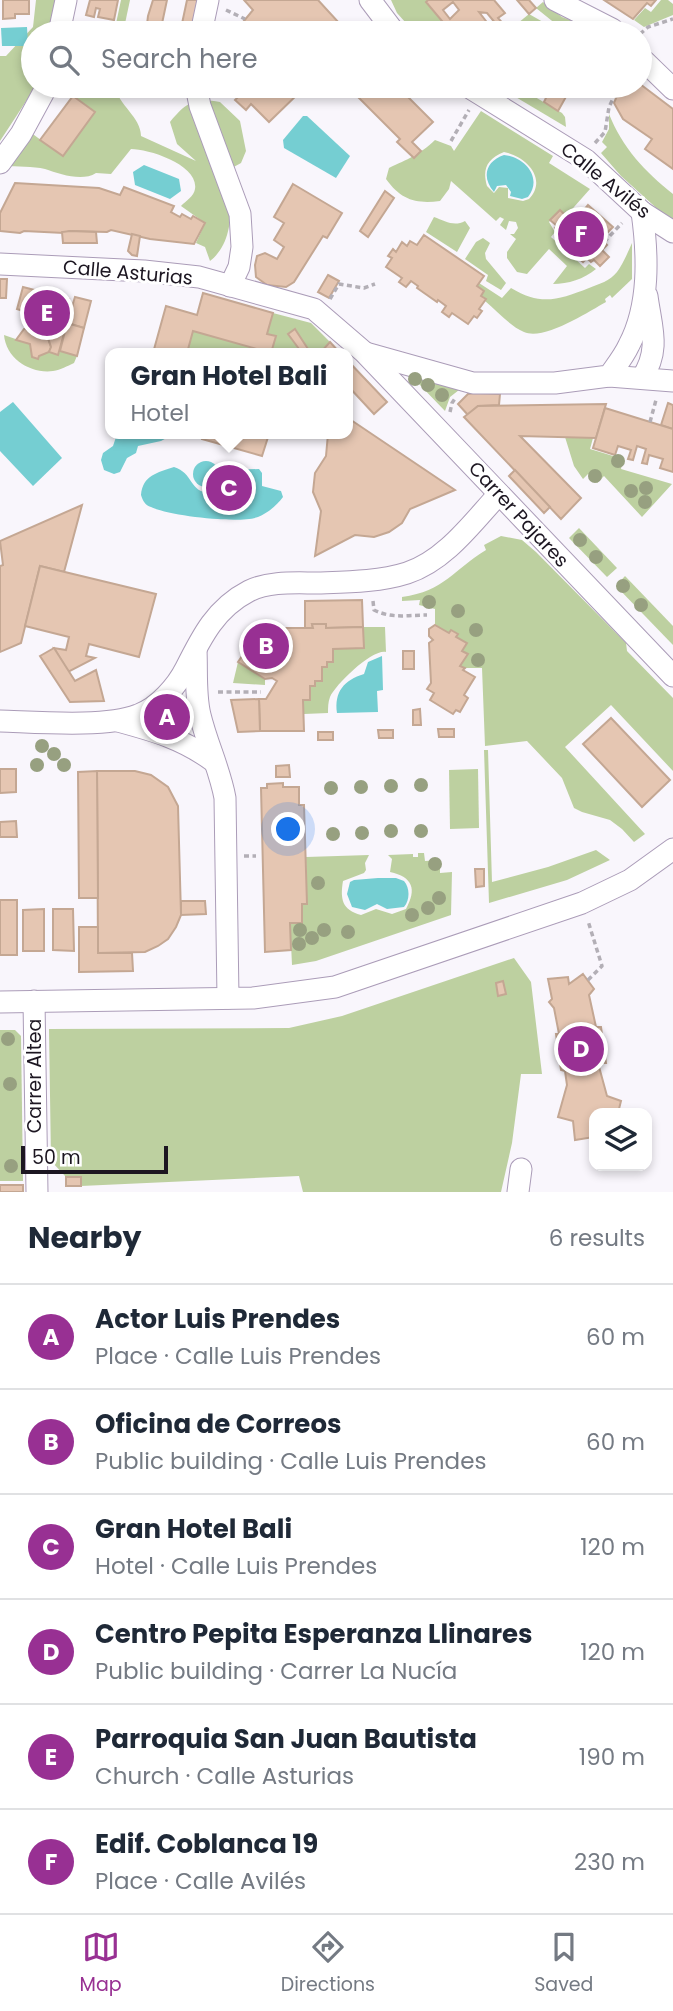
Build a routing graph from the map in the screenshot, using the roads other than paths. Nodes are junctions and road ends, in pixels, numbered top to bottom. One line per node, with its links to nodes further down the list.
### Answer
1 (66, 0): 5 (street)
2 (208, 0): 6 (street)
3 (370, 0): 7 (street)
4 (555, 0): 8 (street)
5 (62, 21)
6 (204, 21)
7 (386, 21)
8 (597, 21)
9 (652, 69): 10 (street)
10 (673, 89)
11 (40, 98): 14 (street)
12 (198, 98): 18 (street)
13 (487, 98): 15 (street, Calle Avilés)
14 (0, 163)
15 (640, 209): 16 (street, Calle Avilés); 19 (street)
16 (673, 232)
17 (0, 264): 18 (street, Calle Asturias)
18 (230, 286): 20 (street, Calle Asturias)
19 (646, 286): 22 (street); 23 (street)
20 (253, 293): 21 (street, Carrer Pajares)
21 (365, 352): 22 (street); 25 (street, Carrer Pajares)
22 (609, 376): 23 (street)
23 (642, 378): 24 (street)
24 (673, 381)
25 (499, 494): 26 (street); 27 (street, Carrer Pajares)
26 (196, 648): 29 (street); 30 (street)
27 (673, 676)
28 (0, 721): 29 (street)
29 (116, 721): 30 (street)
30 (213, 761): 32 (street)
31 (673, 849): 32 (street)
32 (228, 998): 33 (street)
33 (34, 1001): 34 (street); 36 (street, Carrer Altea)
34 (0, 1002)
35 (521, 1169): 37 (street)
36 (37, 1192)
37 (518, 1192)

